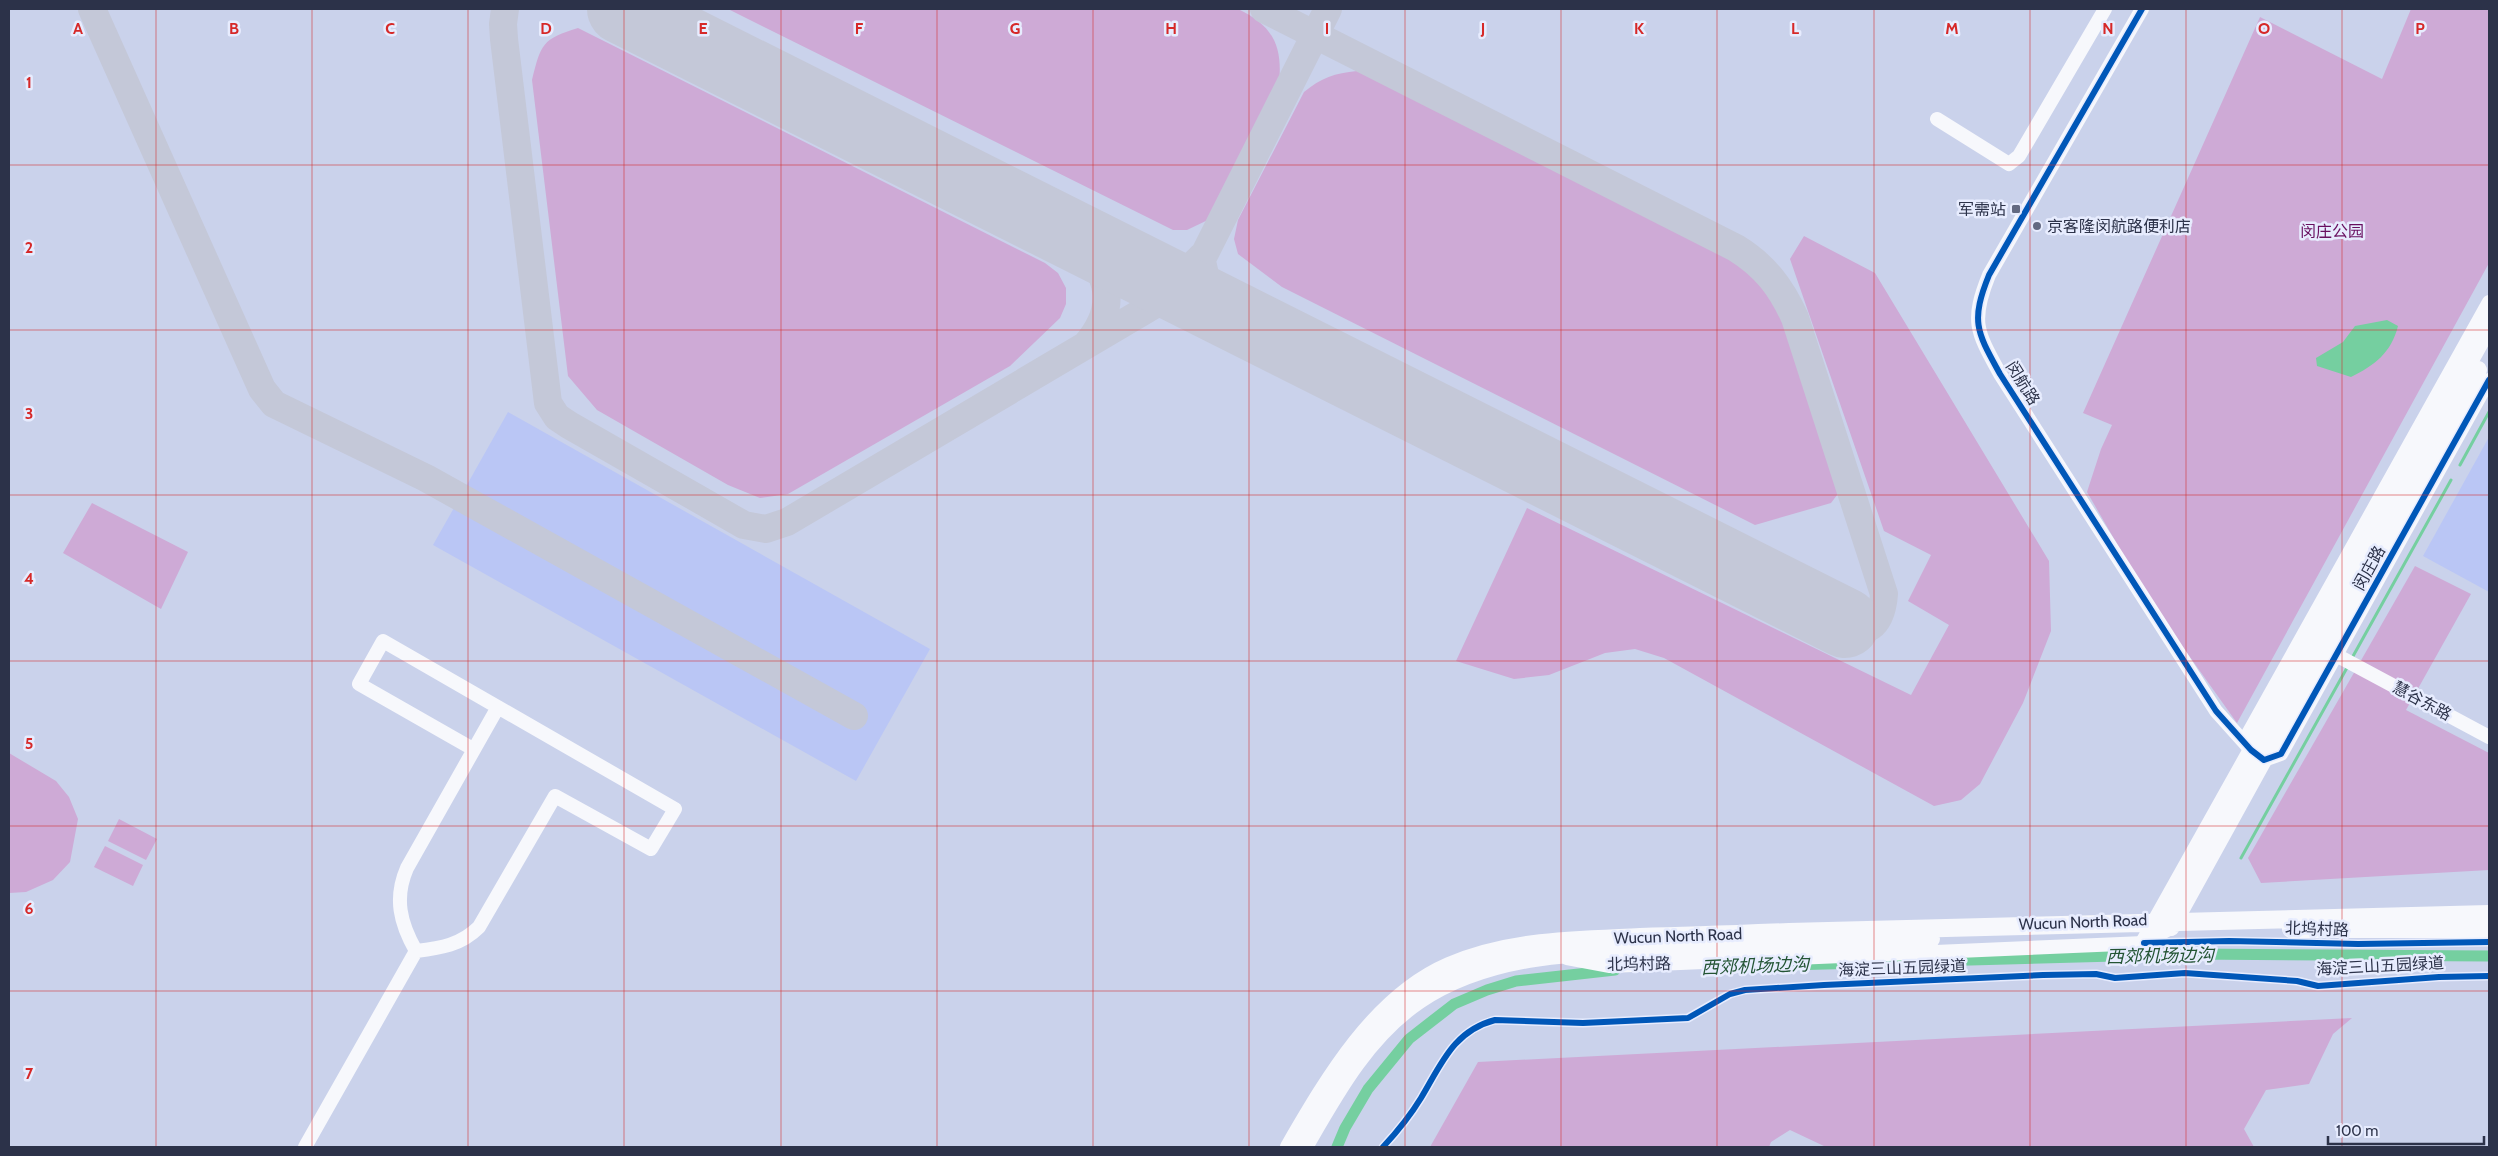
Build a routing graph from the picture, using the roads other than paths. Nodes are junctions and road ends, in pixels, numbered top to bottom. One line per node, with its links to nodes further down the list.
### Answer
1 (2105, 9): 3 (street)
2 (2142, 9): 12 (street, 闵航路)
3 (1937, 119)
4 (2489, 302): 12 (street, 闵庄路)
5 (2489, 326): 12 (main road, 闵庄路)
6 (2489, 350): 12 (main road, 闵庄路)
7 (2489, 380): 8 (street, 闵庄路)
8 (2345, 660): 10 (street, 慧谷东路); 12 (street, 闵庄路)
9 (498, 707): 11 (street); 11 (street); 16 (street)
10 (2489, 737)
11 (473, 749): 16 (street)
12 (2257, 755): 14 (main road, 闵庄路)
13 (2489, 914): 14 (main road, 北坞村路)
14 (2159, 928): 15 (main road, 北坞村路); 18 (main road, Wucun North Road); 19 (main road, Wucun North Road)
15 (2489, 929)
16 (416, 951): 17 (street)
17 (305, 1147)
18 (1289, 1147)
19 (1304, 1147)

